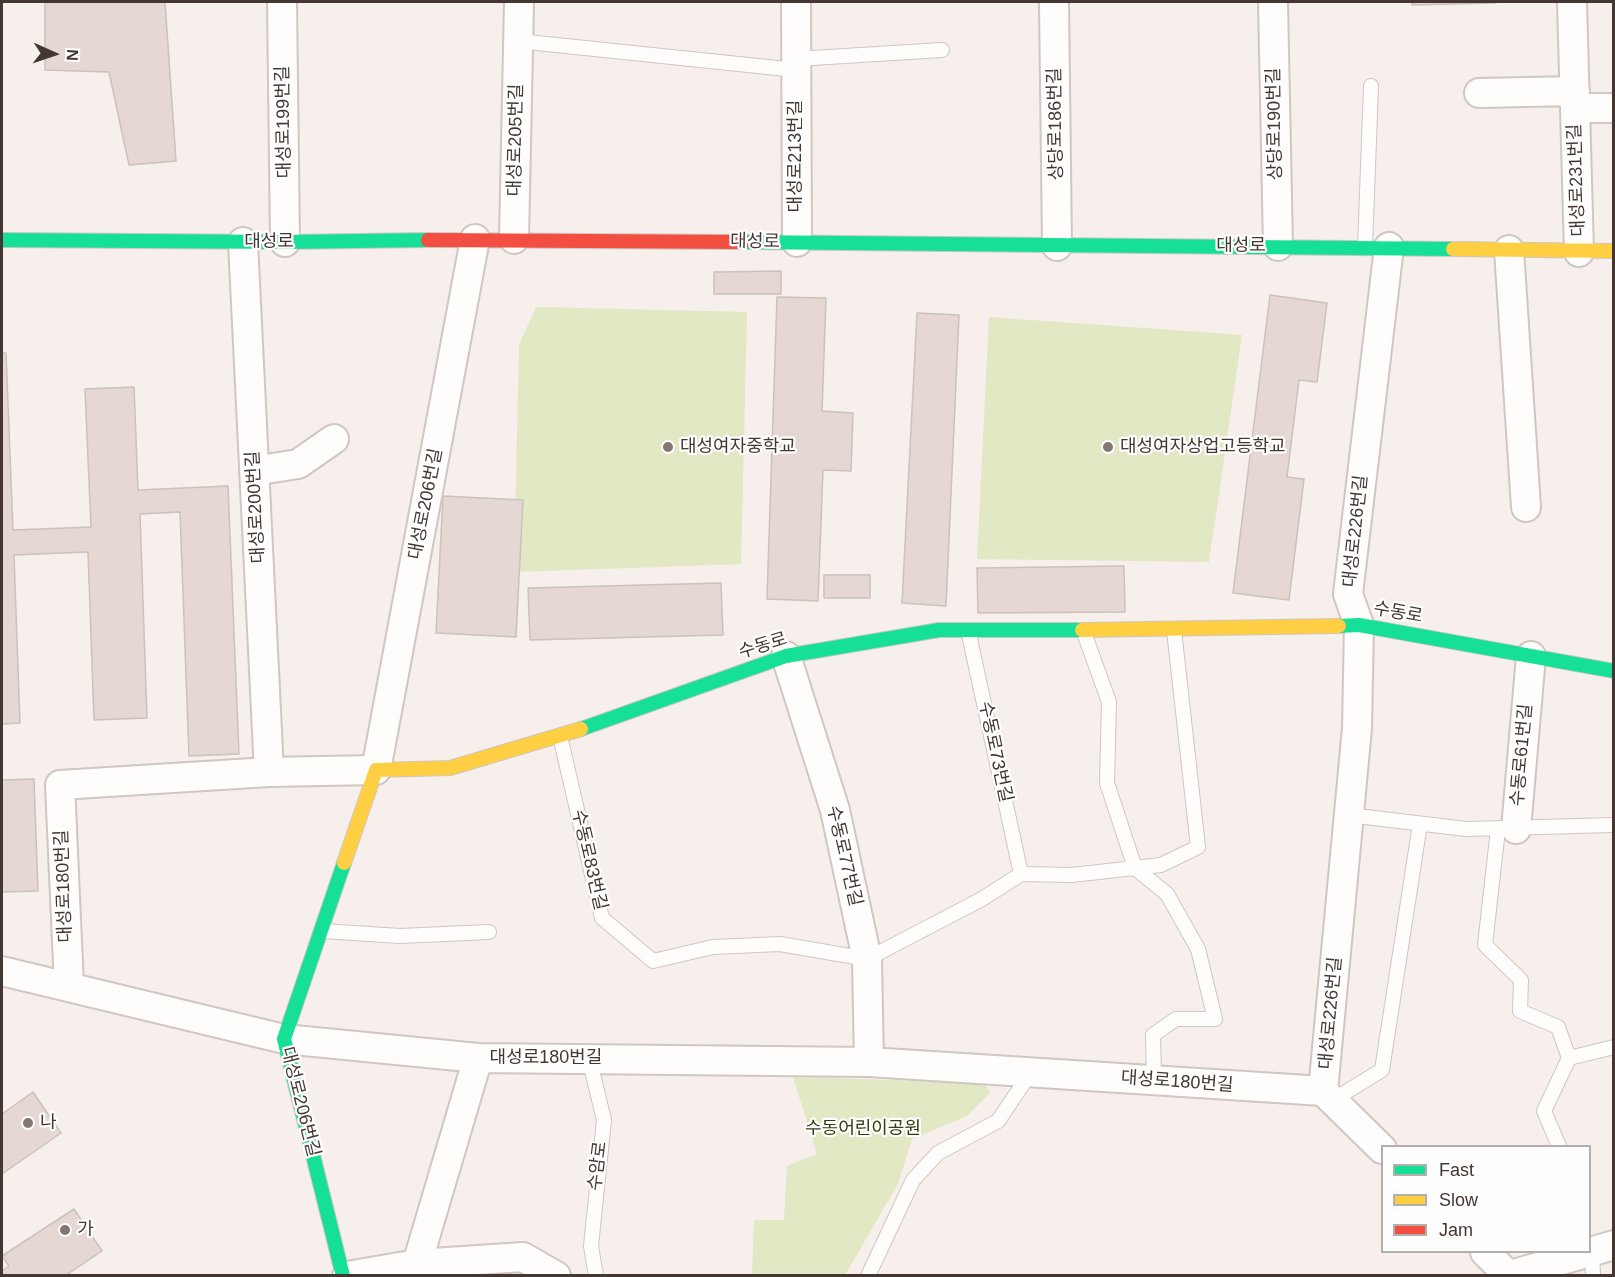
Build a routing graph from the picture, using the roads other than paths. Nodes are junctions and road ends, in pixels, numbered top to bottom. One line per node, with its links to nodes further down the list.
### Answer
1 (282, 2): 18 (street, 대성로199번길)
2 (519, 2): 7 (street, 대성로205번길)
3 (796, 2): 9 (street, 대성로213번길)
4 (1054, 2): 20 (street, 상당로186번길)
5 (1273, 2): 21 (street, 상당로190번길)
6 (1572, 2): 12 (street, 대성로231번길)
7 (518, 41): 9 (lane); 15 (street, 대성로205번길)
8 (942, 50): 9 (lane)
9 (796, 64): 19 (street, 대성로213번길)
10 (1371, 86): 22 (lane)
11 (1479, 93): 12 (street)
12 (1575, 99): 13 (street, 대성로231번길); 25 (street, 대성로231번길)
13 (1614, 108)
14 (475, 239): 15 (street, 대성로); 18 (street, 대성로); 37 (street, 대성로206번길)
15 (514, 239): 19 (street, 대성로)
16 (2, 240): 17 (street, 대성로)
17 (243, 242): 18 (street, 대성로); 27 (street, 대성로200번길)
18 (285, 242)
19 (797, 242): 20 (street, 대성로)
20 (1057, 246): 21 (street, 대성로)
21 (1278, 246): 22 (street, 대성로)
22 (1377, 247): 23 (street, 대성로); 29 (street, 대성로226번길)
23 (1509, 250): 25 (street, 대성로); 28 (street)
24 (1614, 251): 25 (street, 대성로)
25 (1579, 252)
26 (334, 439): 27 (street)
27 (254, 471): 38 (street, 대성로200번길)
28 (1526, 507)
29 (1359, 625): 32 (street, 수동로); 34 (street, 수동로); 39 (street, 대성로226번길)
30 (968, 630): 31 (street, 수동로); 33 (street, 수동로); 44 (lane, 수동로73번길)
31 (1083, 630): 32 (street, 수동로); 43 (lane)
32 (1174, 630): 43 (lane)
33 (786, 656): 36 (street, 수동로); 47 (street, 수동로77번길)
34 (1531, 656): 35 (street, 수동로); 42 (street, 수동로61번길)
35 (1614, 670)
36 (560, 736): 37 (street, 수동로); 47 (lane, 수동로83번길)
37 (376, 770): 38 (street); 45 (street, 대성로206번길)
38 (269, 772): 49 (street, 대성로180번길)
39 (1349, 815): 40 (lane); 58 (street, 대성로226번길)
40 (1420, 824): 42 (lane); 58 (lane, 대성로226번길)
41 (1614, 825): 42 (lane, 수동로61번길)
42 (1507, 829): 54 (lane, 수동로61번길)
43 (1135, 868): 44 (lane); 57 (lane)
44 (1021, 874): 47 (lane)
45 (322, 931): 46 (lane); 50 (street, 대성로206번길)
46 (489, 932)
47 (867, 959): 55 (street, 수동로77번길)
48 (2, 971): 49 (street, 대성로180번길)
49 (69, 986): 50 (street, 대성로180번길)
50 (284, 1039): 52 (street, 대성로180번길); 64 (street, 대성로206번길)
51 (1614, 1047): 54 (lane)
52 (478, 1058): 53 (street, 대성로180번길); 63 (street)
53 (589, 1058): 55 (street, 대성로180번길); 66 (lane, 수암로)
54 (1569, 1058): 59 (lane)
55 (868, 1062): 56 (street, 대성로180번길)
56 (1031, 1072): 57 (street, 대성로180번길); 67 (lane)
57 (1154, 1080): 58 (street, 대성로180번길)
58 (1328, 1096): 60 (street)
59 (1559, 1145)
60 (1381, 1147)
61 (1487, 1253): 68 (street)
62 (1597, 1253): 68 (street)
63 (417, 1264): 64 (street); 65 (street)
64 (345, 1275)
65 (556, 1275)
66 (596, 1275)
67 (868, 1275)
68 (1507, 1275)

